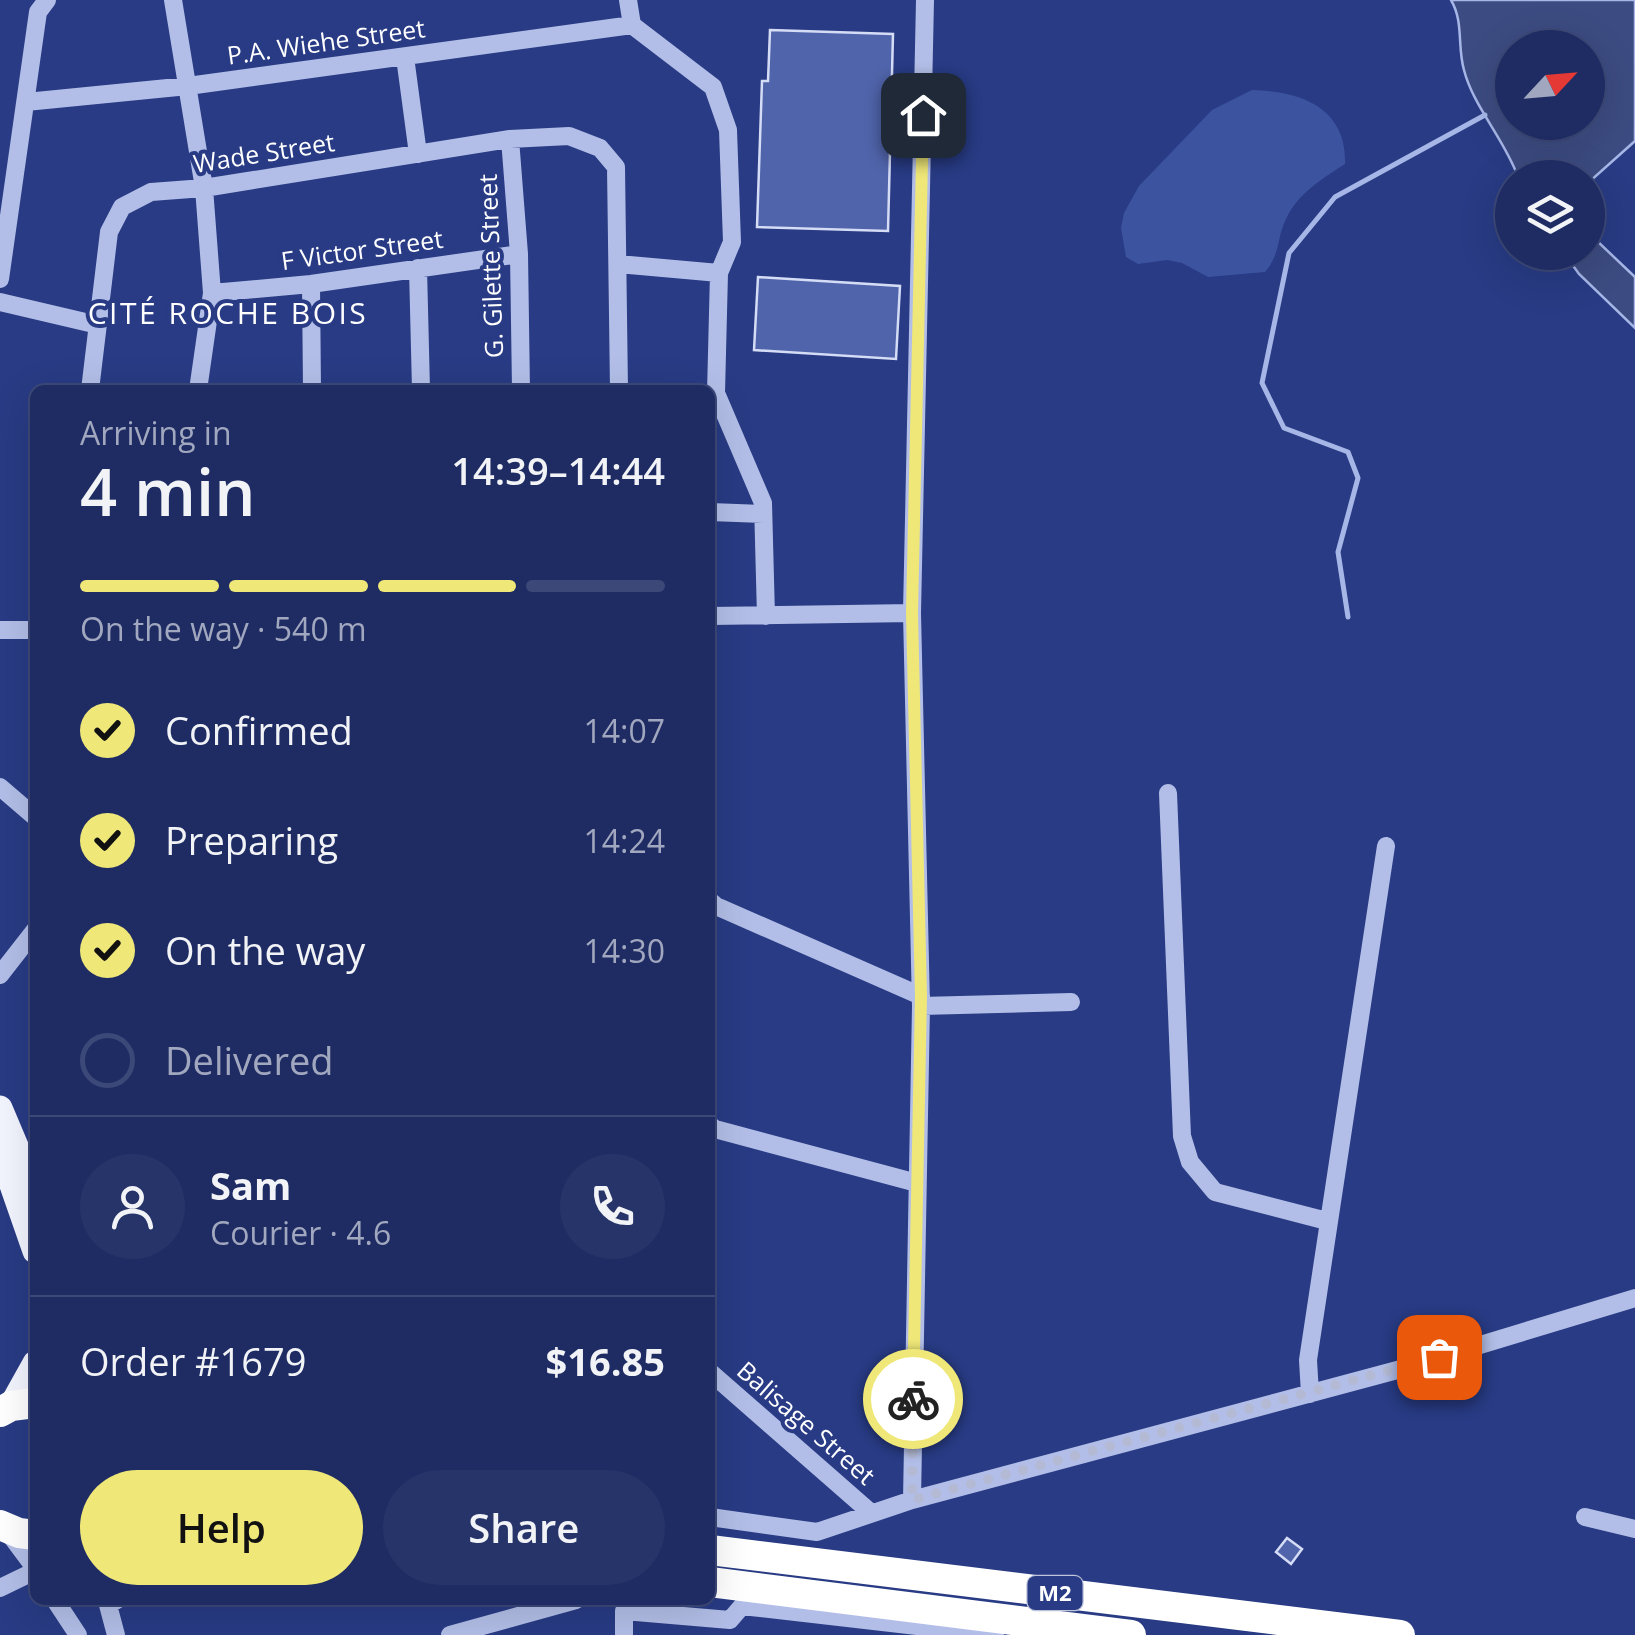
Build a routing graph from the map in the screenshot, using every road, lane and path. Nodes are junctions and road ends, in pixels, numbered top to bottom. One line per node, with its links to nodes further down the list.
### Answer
1 (47, 0): 8 (street)
2 (173, 0): 7 (street)
3 (628, 0): 5 (street)
4 (925, 0): 29 (street)
5 (632, 25): 6 (street, P.A. Wiehe Street); 15 (street)
6 (405, 56): 7 (street, P.A. Wiehe Street); 10 (street)
7 (188, 86): 8 (street, P.A. Wiehe Street); 11 (street)
8 (26, 102): 16 (street)
9 (510, 139): 10 (street, Wade Street); 12 (street, G. Gilette Street); 13 (street, Wade Street)
10 (418, 154): 11 (street, Wade Street)
11 (204, 188): 18 (street); 20 (street, Wade Street)
12 (519, 254): 14 (street, F Victor Street); 25 (street, G. Gilette Street)
13 (618, 264): 15 (street); 26 (street)
14 (418, 268): 17 (street, F Victor Street); 24 (street)
15 (719, 273): 28 (street)
16 (0, 279)
17 (311, 284): 18 (street, F Victor Street); 23 (street)
18 (212, 293): 22 (street)
19 (0, 302): 20 (street)
20 (98, 325): 21 (street, Wade Street)
21 (91, 385)
22 (199, 385)
23 (312, 385)
24 (421, 385)
25 (521, 385)
26 (619, 385)
27 (715, 512): 28 (street)
28 (764, 514): 31 (street)
29 (912, 613): 31 (street); 41 (street)
30 (715, 616): 31 (street)
31 (766, 616)
32 (0, 630): 33 (street)
33 (30, 630)
34 (0, 787): 36 (street)
35 (1168, 793): 48 (street)
36 (30, 813)
37 (1386, 846): 48 (street)
38 (715, 905): 41 (street)
39 (30, 936): 40 (street)
40 (0, 974)
41 (921, 1001): 42 (street); 47 (street)
42 (1071, 1002)
43 (0, 1108): 46 (main road)
44 (715, 1129): 47 (street)
45 (0, 1150): 49 (main road)
46 (30, 1179)
47 (917, 1183): 55 (street)
48 (1327, 1222): 53 (street)
49 (30, 1237)
50 (1635, 1298): 53 (street)
51 (30, 1374): 54 (main road)
52 (715, 1376): 56 (street, Balisage Street)
53 (1310, 1394): 55 (street)
54 (15, 1407)
55 (912, 1500): 56 (street)
56 (870, 1512): 57 (street)
57 (715, 1517)
58 (1586, 1517): 60 (street)
59 (2, 1526): 61 (highway); 63 (street)
60 (1635, 1529)
61 (30, 1533)
62 (715, 1551): 77 (highway, M2)
63 (30, 1562)
64 (30, 1570): 66 (street)
65 (715, 1583): 76 (highway, M2)
66 (0, 1588)
67 (58, 1605): 71 (street)
68 (108, 1605): 72 (street)
69 (558, 1605): 73 (street)
70 (909, 1630): 74 (street); 75 (street)
71 (78, 1635)
72 (116, 1635)
73 (450, 1635)
74 (624, 1635)
75 (995, 1635)
76 (1132, 1635)
77 (1400, 1635)

